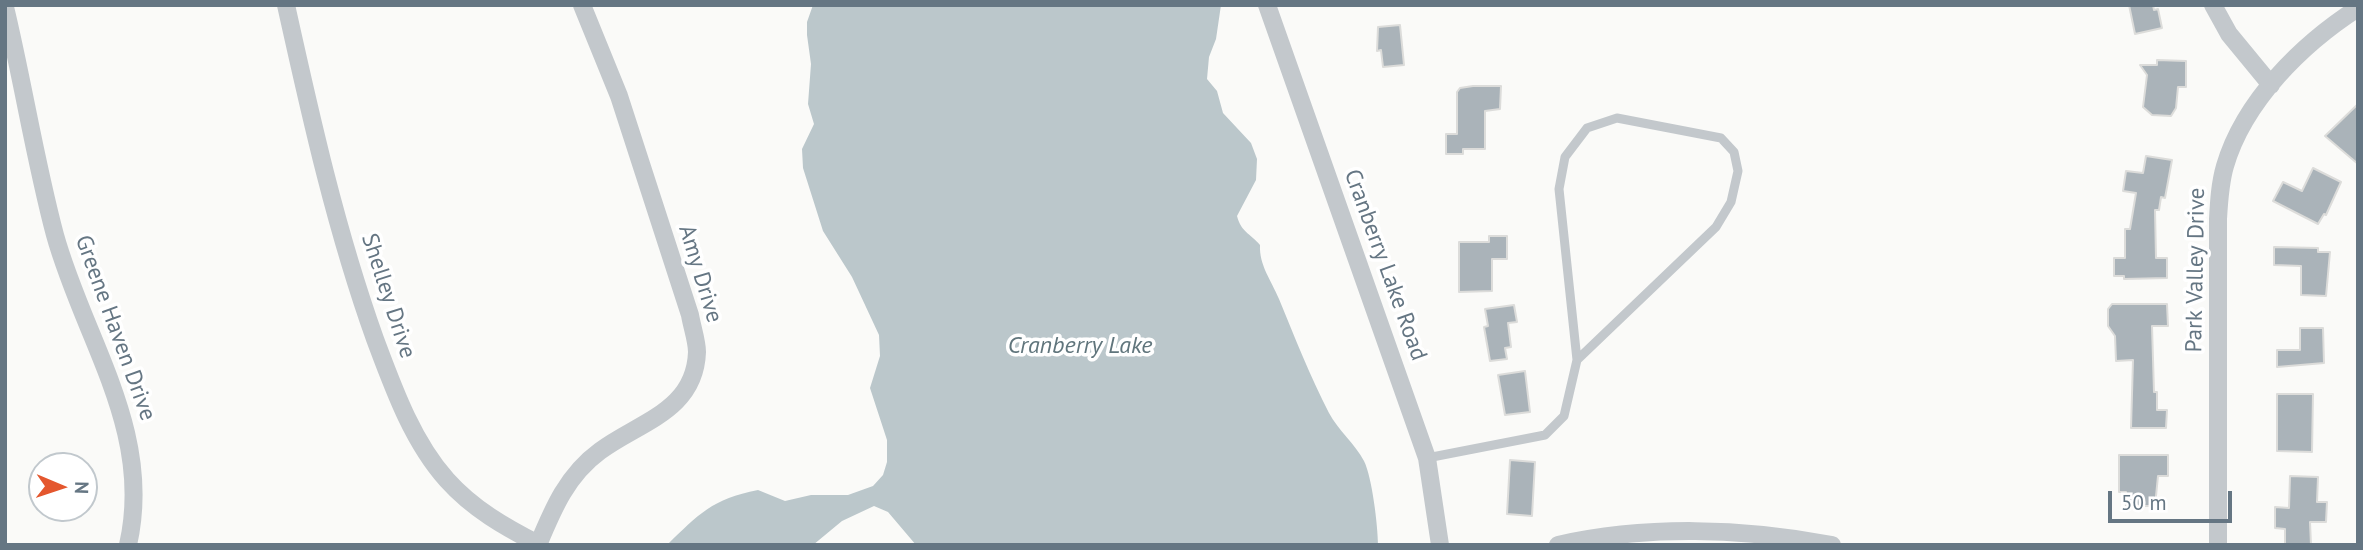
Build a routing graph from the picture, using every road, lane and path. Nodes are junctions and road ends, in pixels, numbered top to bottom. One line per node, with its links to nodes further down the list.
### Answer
1 (286, 5): 10 (street, Shelley Drive)
2 (582, 5): 10 (street, Amy Drive)
3 (1266, 5): 9 (street, Cranberry Lake Road)
4 (2213, 5): 7 (street)
5 (5, 7): 11 (street, Greene Haven Drive)
6 (2358, 8): 7 (street, Park Valley Drive)
7 (2271, 85): 15 (street, Park Valley Drive)
8 (1577, 360): 8 (lane); 9 (lane)
9 (1427, 458): 12 (street, Cranberry Lake Road)
10 (538, 544)
11 (128, 545)
12 (1440, 545)
13 (1558, 545): 14 (street)
14 (1832, 545)
15 (2218, 545)

